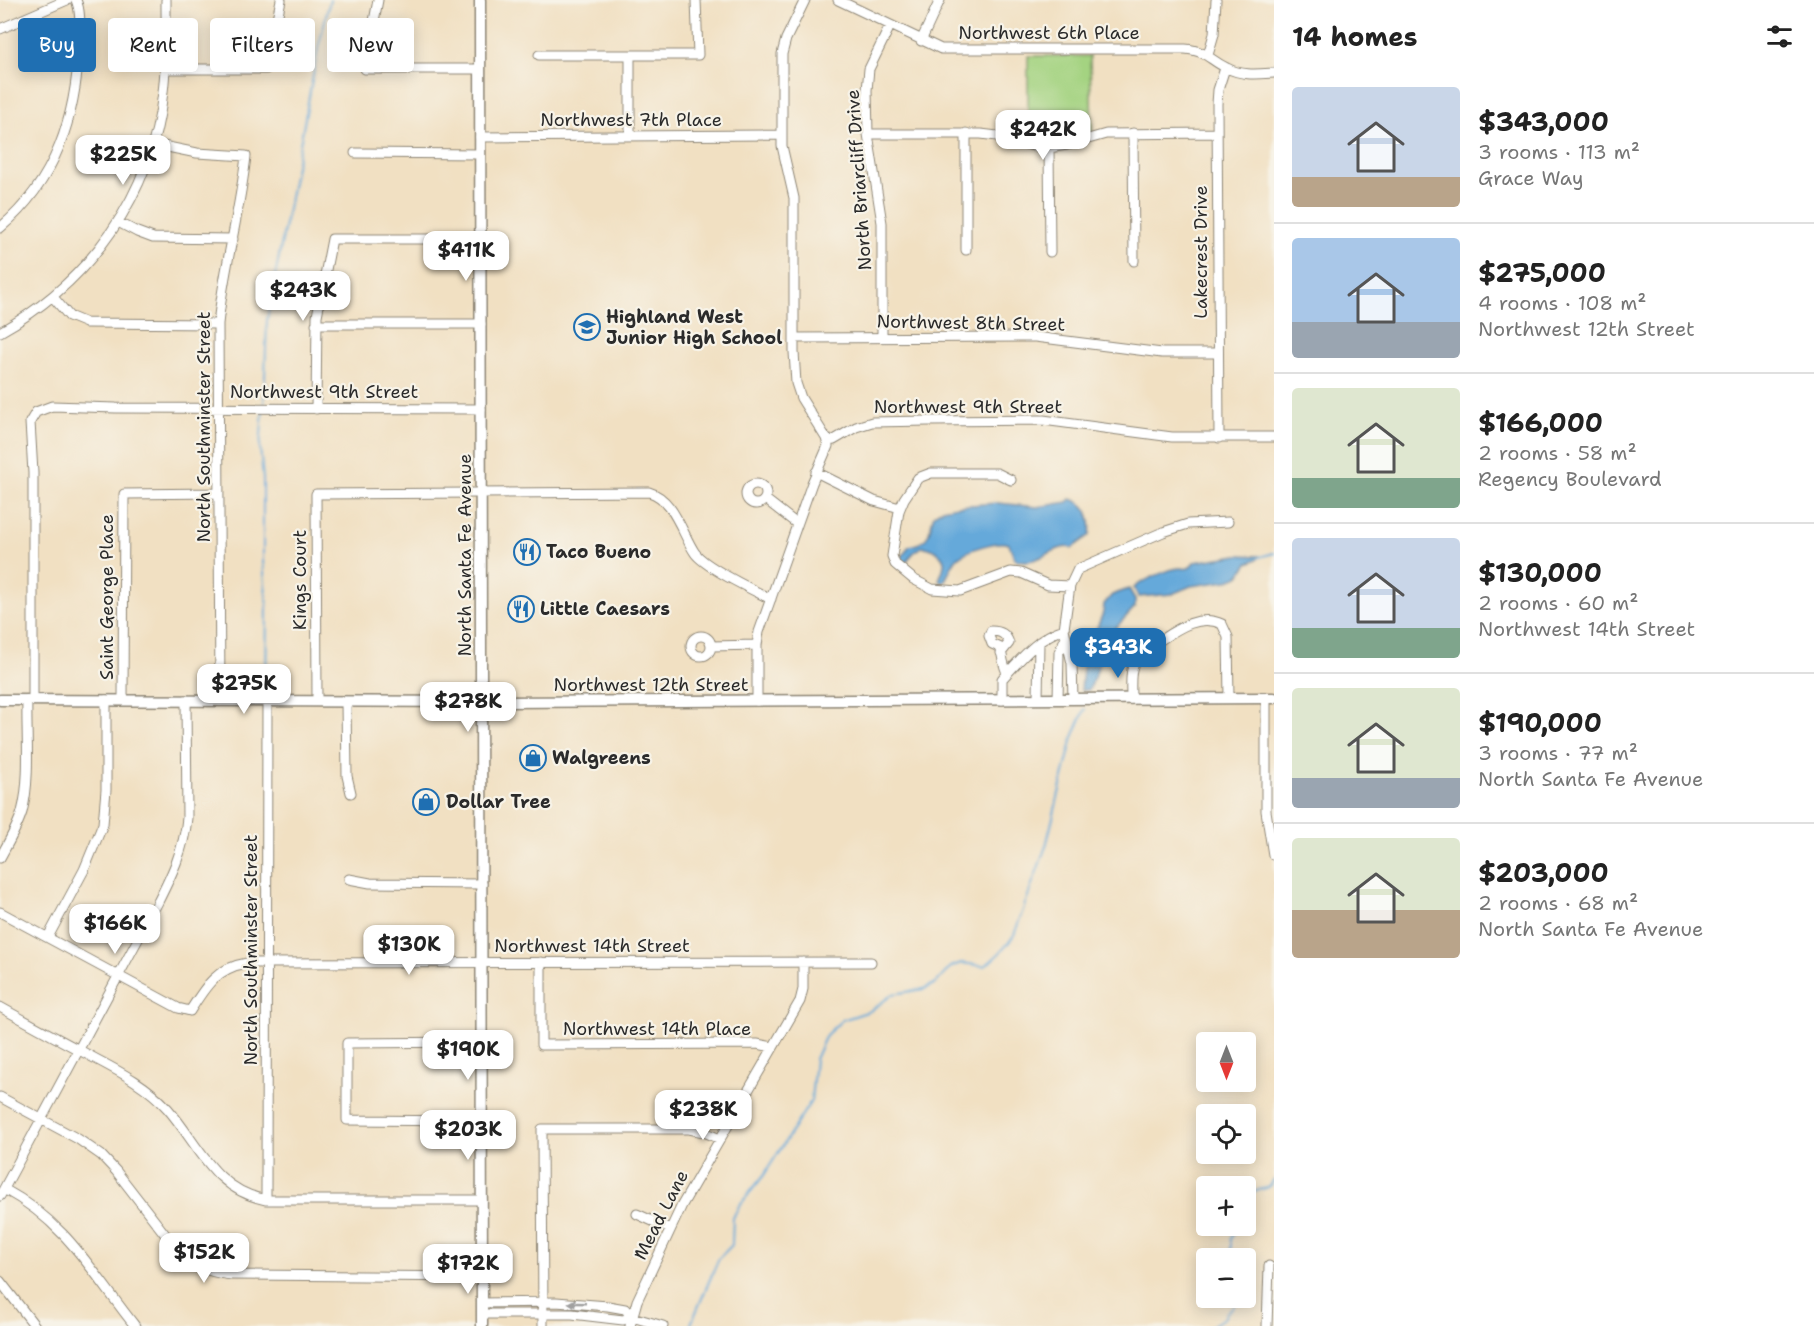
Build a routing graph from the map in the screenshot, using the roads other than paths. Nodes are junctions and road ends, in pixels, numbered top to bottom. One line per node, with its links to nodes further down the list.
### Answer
1 (67, 0): 15 (street)
2 (76, 0): 37 (street)
3 (166, 0): 13 (street)
4 (281, 0): 21 (street)
5 (378, 0): 22 (street)
6 (480, 0): 22 (main road, North Santa Fe Avenue)
7 (696, 0): 18 (street)
8 (805, 0): 29 (street)
9 (838, 0): 12 (street, Northwest 6th Place)
10 (940, 0): 16 (street)
11 (1216, 0): 19 (street)
12 (850, 3): 14 (street, Northwest 6th Place)
13 (166, 18)
14 (890, 26): 16 (street, Northwest 6th Place); 28 (street, North Briarcliff Drive)
15 (0, 29)
16 (921, 41): 19 (street, Northwest 6th Place)
17 (538, 55): 18 (street)
18 (630, 55): 30 (street)
19 (1208, 55): 20 (street, Northwest 6th Place)
20 (1225, 68): 24 (street, Northwest 6th Place); 27 (street, Lakecrest Drive)
21 (198, 69)
22 (480, 69): 31 (main road, North Santa Fe Avenue)
23 (165, 72): 32 (street)
24 (1269, 73)
25 (966, 133): 28 (street); 33 (street); 40 (street)
26 (1133, 133): 27 (street); 33 (street); 42 (street)
27 (1217, 133): 50 (street, Lakecrest Drive)
28 (868, 134): 49 (street, North Briarcliff Drive)
29 (781, 135): 30 (street, Northwest 7th Place); 48 (street)
30 (630, 136): 31 (street, Northwest 7th Place)
31 (480, 137): 35 (main road, North Santa Fe Avenue)
32 (153, 144): 36 (street); 38 (street, North Southminster Street)
33 (1049, 148): 41 (street)
34 (355, 153): 35 (street)
35 (480, 154): 39 (main road, North Santa Fe Avenue)
36 (118, 222): 38 (street); 43 (street)
37 (0, 228)
38 (233, 239): 44 (street, North Southminster Street)
39 (480, 239): 45 (street); 46 (main road, North Santa Fe Avenue)
40 (966, 250)
41 (1050, 252)
42 (1134, 261)
43 (53, 297): 44 (street); 47 (street)
44 (218, 324): 51 (street, North Southminster Street)
45 (316, 324): 46 (street); 52 (street)
46 (481, 324): 53 (main road, North Santa Fe Avenue)
47 (0, 332)
48 (795, 338): 49 (street, Northwest 8th Street); 56 (street)
49 (882, 338): 50 (street, Northwest 8th Street)
50 (1218, 353): 55 (street, Lakecrest Drive)
51 (219, 409): 52 (street, Northwest 9th Street); 59 (street, North Southminster Street); 80 (street, Northwest 9th Street)
52 (316, 409): 53 (street, Northwest 9th Street)
53 (481, 409): 60 (main road, North Santa Fe Avenue)
54 (1265, 437): 55 (street, Northwest 9th Street)
55 (1218, 438): 56 (street, Northwest 9th Street)
56 (828, 441): 57 (street)
57 (816, 472): 62 (street); 64 (street)
58 (1011, 480): 62 (street)
59 (219, 493): 82 (street, Saint George Place); 85 (street, North Southminster Street)
60 (481, 493): 66 (street); 87 (street, Kings Court); 90 (main road, North Santa Fe Avenue)
61 (765, 499): 64 (street)
62 (900, 508): 65 (street)
63 (1228, 522): 65 (street)
64 (797, 524): 66 (street)
65 (1070, 586): 67 (street)
66 (771, 599): 69 (street)
67 (1065, 633): 68 (street); 76 (street); 77 (street)
68 (1039, 642): 72 (street); 75 (street)
69 (757, 645): 70 (street); 88 (street)
70 (712, 646)
71 (1001, 653): 72 (street)
72 (1008, 673): 84 (street)
73 (1229, 698): 74 (main road, Northwest 12th Street); 78 (main road, Northwest 12th Street); 78 (street)
74 (1270, 698): 92 (street)
75 (1038, 699): 76 (main road, Northwest 12th Street); 84 (main road, Northwest 12th Street)
76 (1058, 699): 77 (main road, Northwest 12th Street)
77 (1073, 699): 78 (main road, Northwest 12th Street)
78 (1133, 699)
79 (0, 700): 80 (main road, Northwest 12th Street)
80 (30, 700): 81 (main road, Northwest 12th Street); 93 (street)
81 (105, 700): 82 (main road, Northwest 12th Street); 97 (street, Saint George Place)
82 (123, 700): 83 (main road, Northwest 12th Street)
83 (186, 700): 85 (main road, Northwest 12th Street); 103 (street)
84 (1002, 700): 88 (main road, Northwest 12th Street)
85 (220, 701): 86 (main road, Northwest 12th Street)
86 (267, 701): 87 (main road, Northwest 12th Street); 102 (street, North Southminster Street)
87 (317, 701): 89 (main road, Northwest 12th Street)
88 (757, 701): 90 (main road, Northwest 12th Street)
89 (346, 702): 90 (main road, Northwest 12th Street); 91 (street)
90 (482, 702): 95 (main road, North Santa Fe Avenue)
91 (351, 793)
92 (1274, 855)
93 (0, 858)
94 (349, 879): 95 (street)
95 (482, 884): 98 (main road, North Santa Fe Avenue)
96 (0, 912): 97 (street, Northwest 14th Street)
97 (48, 937): 103 (street, Northwest 14th Street)
98 (482, 962): 99 (street, Northwest 14th Street); 102 (street, Northwest 14th Street); 105 (main road, North Santa Fe Avenue)
99 (541, 962): 100 (street, Northwest 14th Street); 106 (street, Northwest 14th Place)
100 (803, 962): 101 (street, Northwest 14th Street); 106 (street, Mead Lane)
101 (871, 962)
102 (267, 963): 103 (street, Northwest 14th Street); 113 (street, North Southminster Street)
103 (119, 975): 107 (street)
104 (0, 1007): 107 (street)
105 (482, 1042): 110 (main road, North Santa Fe Avenue); 110 (street)
106 (773, 1047): 111 (street, Mead Lane)
107 (79, 1050): 109 (street); 113 (street)
108 (0, 1096): 109 (street)
109 (42, 1119): 112 (street); 118 (street)
110 (482, 1121): 114 (main road, North Santa Fe Avenue)
111 (720, 1139): 116 (street, Mead Lane); 120 (street)
112 (2, 1193): 125 (street)
113 (266, 1200): 114 (street)
114 (482, 1200): 118 (main road, North Santa Fe Avenue)
115 (637, 1214): 116 (street)
116 (670, 1229): 123 (street, Mead Lane)
117 (1269, 1266): 129 (street)
118 (482, 1277): 121 (main road, North Santa Fe Avenue)
119 (0, 1281): 124 (street)
120 (543, 1303): 121 (street); 122 (street); 123 (street, one-way to 120)
121 (482, 1308): 122 (street); 126 (main road, North Santa Fe Avenue)
122 (543, 1313): 123 (street); 127 (street)
123 (631, 1321): 128 (street)
124 (32, 1325)
125 (135, 1326)
126 (482, 1326)
127 (543, 1326)
128 (663, 1326)
129 (1267, 1326)

